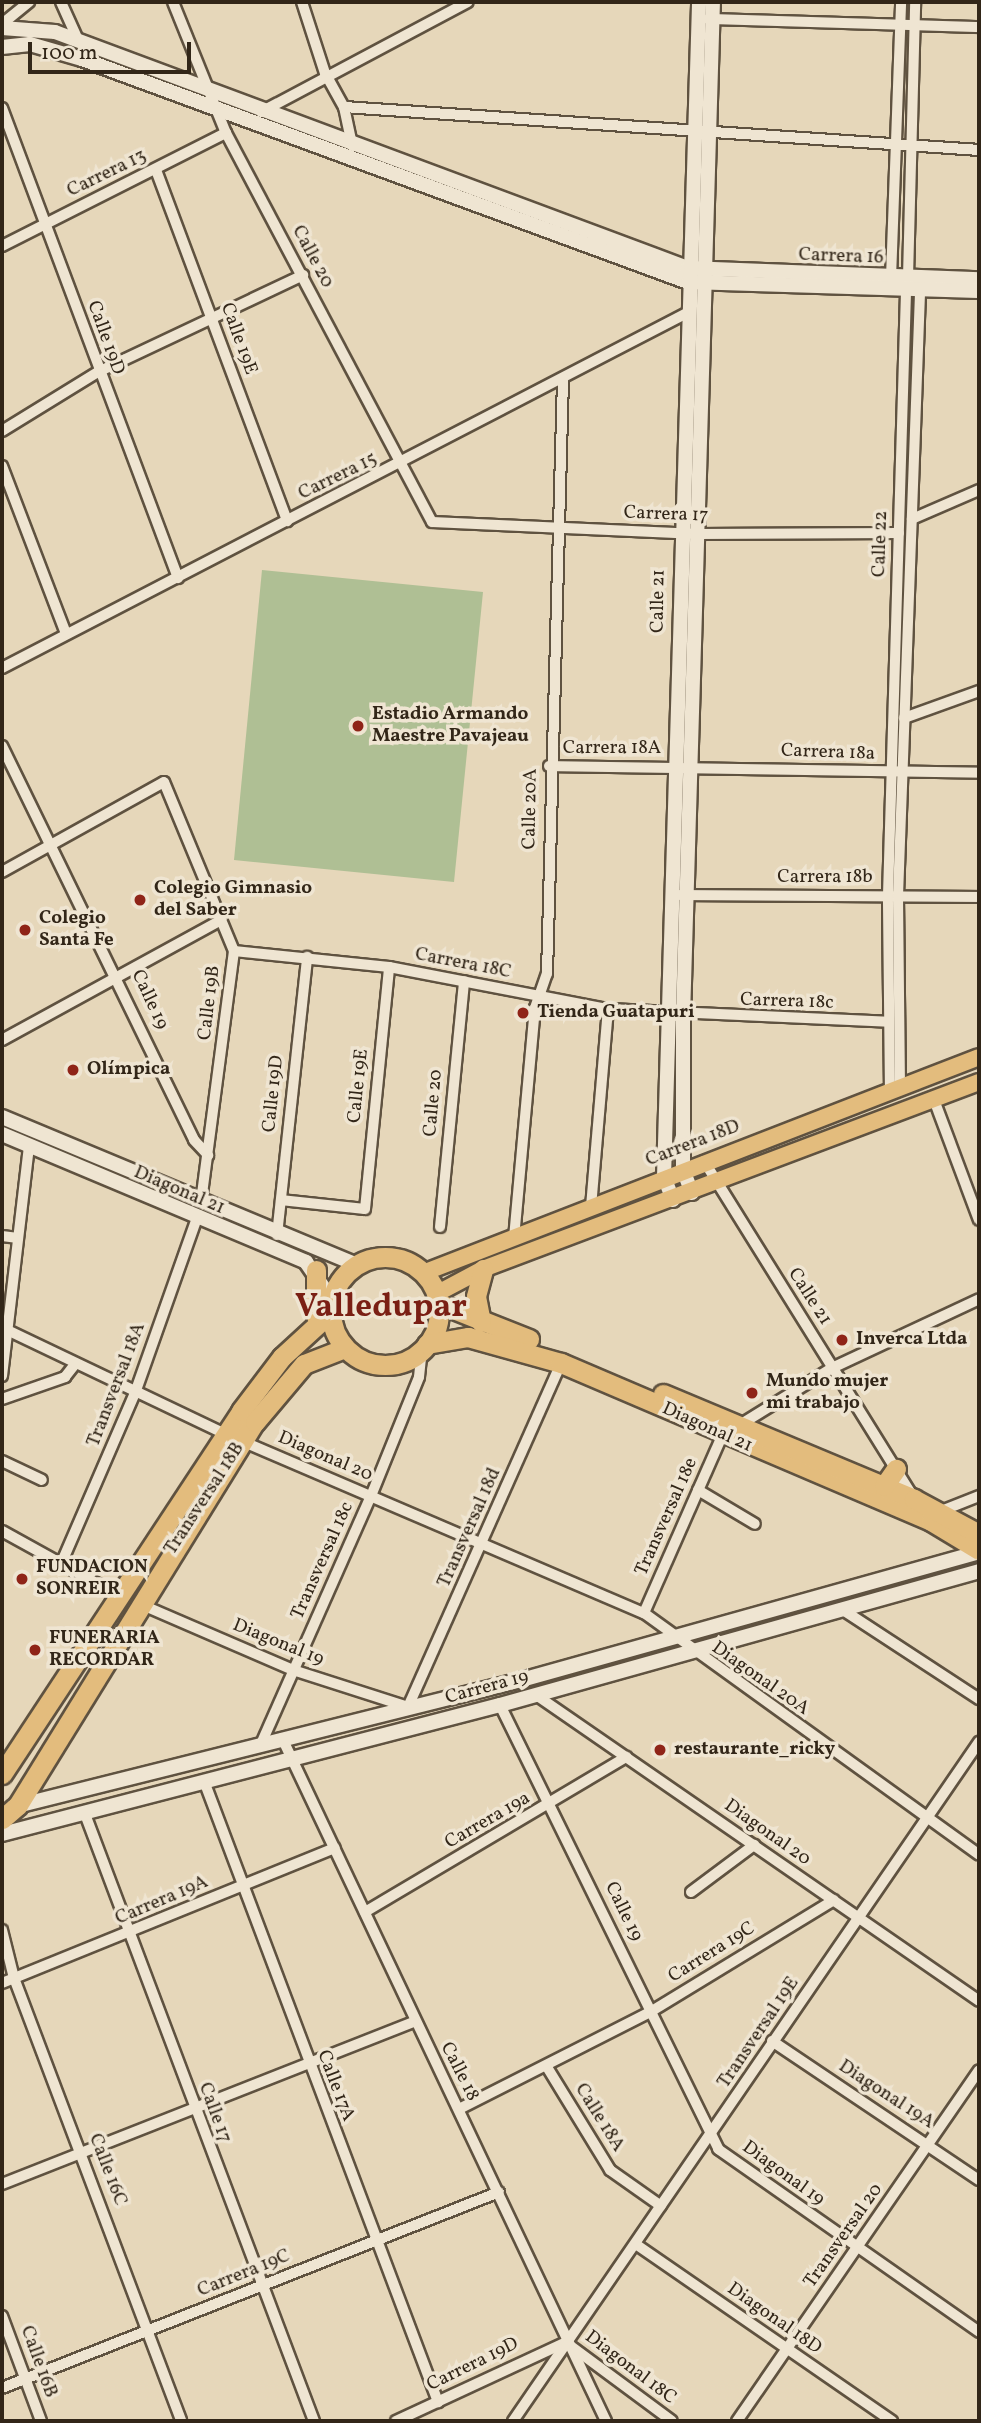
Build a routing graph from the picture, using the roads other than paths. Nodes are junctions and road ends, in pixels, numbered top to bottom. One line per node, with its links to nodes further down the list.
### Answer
1 (29, 2): 13 (street)
2 (61, 2): 15 (street)
3 (173, 2): 18 (street, Calle 20)
4 (302, 2): 17 (street)
5 (468, 2): 17 (street)
6 (699, 2): 10 (street, Calle 21)
7 (713, 2): 10 (street, Calle 21)
8 (901, 2): 12 (street)
9 (915, 2): 11 (street, Calle 22)
10 (705, 19): 12 (street); 24 (street, Calle 21)
11 (915, 24): 12 (street); 14 (street); 27 (street, Calle 22)
12 (900, 25): 26 (street)
13 (2, 26): 15 (street)
14 (979, 27)
15 (79, 42): 18 (street)
16 (2, 47): 21 (street)
17 (325, 73): 19 (street); 22 (street)
18 (212, 95): 21 (street, Calle 20); 22 (street)
19 (344, 107): 24 (street); 25 (street)
20 (2, 108): 30 (street, Calle 19D)
21 (218, 111): 23 (street, Calle 20); 33 (street)
22 (261, 112): 25 (street)
23 (226, 133): 29 (street, Carrera 13); 32 (street, Calle 20)
24 (702, 135): 26 (street); 33 (street, Calle 21)
25 (352, 146): 33 (street)
26 (897, 148): 27 (street); 34 (street)
27 (913, 148): 28 (street); 36 (street, Calle 22)
28 (979, 150)
29 (156, 170): 30 (street, Carrera 13); 39 (street, Calle 19E)
30 (45, 223): 31 (street, Carrera 13); 40 (street, Calle 19D)
31 (2, 246)
32 (303, 275): 39 (street); 44 (street, Calle 20)
33 (695, 276): 34 (street, Carrera 16); 36 (street, Carrera 16); 38 (street, Calle 21); 52 (street, Calle 21)
34 (891, 278): 36 (street, Carrera 16)
35 (979, 279): 36 (street, Carrera 16)
36 (912, 288): 37 (street, Carrera 16); 46 (street, Calle 22); 51 (street, Calle 22)
37 (979, 291)
38 (687, 313): 41 (street, Carrera 15); 50 (street, Calle 21)
39 (211, 314): 40 (street); 47 (street, Calle 19E)
40 (98, 372): 42 (street); 53 (street, Calle 19D)
41 (564, 379): 44 (street, Carrera 15); 49 (street, Calle 20A)
42 (2, 431)
43 (2, 466): 54 (street)
44 (399, 467): 47 (street, Carrera 15); 48 (street, Calle 20)
45 (979, 490): 46 (street)
46 (912, 519): 57 (street, Calle 22)
47 (287, 521): 53 (street, Carrera 15)
48 (432, 523): 49 (street, Carrera 17)
49 (558, 530): 50 (street, Carrera 17); 59 (street, Calle 20A)
50 (680, 533): 52 (street, Carrera 17); 60 (street, Calle 21)
51 (899, 533): 52 (street, Carrera 17); 62 (street, Calle 22)
52 (698, 534): 61 (street, Calle 21)
53 (178, 578): 54 (street, Carrera 15)
54 (66, 634): 55 (street, Carrera 15)
55 (2, 668)
56 (979, 691): 57 (street)
57 (904, 718): 62 (street, Calle 22)
58 (2, 746): 64 (street, Calle 19)
59 (549, 766): 60 (street, Carrera 18A); 76 (street, Calle 20A)
60 (675, 767): 61 (street, Carrera 18a); 66 (street, Calle 21)
61 (692, 767): 62 (street, Carrera 18a); 67 (street, Calle 21)
62 (897, 773): 63 (street, Carrera 18a); 68 (street, Calle 22)
63 (979, 773)
64 (51, 847): 65 (street); 70 (street, Calle 19B); 74 (street, Calle 19)
65 (2, 872)
66 (671, 895): 67 (street, Carrera 18b); 78 (street, Calle 21)
67 (688, 895): 68 (street, Carrera 18b); 79 (street, Calle 21)
68 (893, 895): 69 (street, Carrera 18b); 80 (street, Calle 22); 84 (street, Calle 22)
69 (979, 897)
70 (219, 921): 71 (street, Calle 19B); 74 (street)
71 (234, 951): 72 (street, Carrera 18C); 89 (street, Calle 19B)
72 (307, 957): 73 (street, Carrera 18C); 96 (street, Calle 19D)
73 (389, 967): 75 (street, Carrera 18C); 96 (street, Calle 19E)
74 (118, 976): 81 (street); 89 (street, Calle 19)
75 (464, 981): 76 (street, Carrera 18C); 101 (street, Calle 20)
76 (540, 998): 77 (street, Carrera 18C); 105 (street, Calle 20A)
77 (608, 1009): 78 (street, Carrera 18C); 98 (street)
78 (668, 1015): 79 (street, Carrera 18C); 92 (street, Calle 21)
79 (684, 1017): 80 (street, Carrera 18c); 91 (street, Calle 21)
80 (889, 1022): 84 (street, Calle 22)
81 (2, 1040)
82 (979, 1057): 84 (main road, Carrera 18D)
83 (979, 1082): 85 (main road)
84 (895, 1091): 90 (main road, Carrera 18D)
85 (933, 1097): 93 (main road); 100 (street)
86 (2, 1117): 95 (street, Diagonal 21)
87 (2, 1134): 88 (street, Diagonal 21)
88 (29, 1144): 99 (street, Diagonal 21); 104 (street)
89 (208, 1155): 95 (street, Calle 19B)
90 (704, 1161): 91 (main road, Carrera 18D); 93 (street, Calle 21)
91 (683, 1170): 92 (main road, Carrera 18D); 94 (street, Calle 21)
92 (664, 1177): 97 (street, Calle 21); 98 (main road, Carrera 18D)
93 (712, 1182): 94 (main road); 120 (street, Calle 21)
94 (692, 1193): 97 (main road)
95 (201, 1200): 102 (street, Diagonal 21)
96 (281, 1200): 102 (street, Calle 19D)
97 (673, 1200): 107 (main road)
98 (591, 1207): 105 (main road, Carrera 18D)
99 (198, 1215): 108 (street, Diagonal 21); 122 (street, Transversal 18A)
100 (979, 1220)
101 (440, 1227)
102 (277, 1235): 106 (street, Diagonal 21)
103 (2, 1236): 104 (street)
104 (18, 1238): 114 (street)
105 (513, 1238): 109 (main road, Carrera 18D)
106 (358, 1265): 109 (highway); 112 (highway)
107 (482, 1269): 110 (main road); 113 (highway)
108 (316, 1270): 112 (street); 115 (highway)
109 (423, 1273): 110 (highway)
110 (437, 1298): 113 (highway, Diagonal 21); 116 (highway)
111 (979, 1299): 120 (street)
112 (332, 1306): 115 (highway, Transversal 18B); 117 (highway)
113 (481, 1322): 124 (highway, Diagonal 21)
114 (7, 1330): 119 (street, Diagonal 20); 121 (street)
115 (308, 1330): 125 (highway, Transversal 18B)
116 (425, 1347): 117 (highway); 118 (highway, Diagonal 21); 131 (street, Transversal 18c)
117 (345, 1348): 125 (highway, Transversal 18B)
118 (561, 1363): 124 (highway, Diagonal 21); 138 (street, Transversal 18d)
119 (75, 1364): 122 (street, Diagonal 20); 123 (street)
120 (832, 1368): 124 (street); 127 (street, Calle 21)
121 (2, 1376)
122 (135, 1393): 125 (street, Diagonal 20); 140 (street, Transversal 18A)
123 (2, 1399)
124 (731, 1431): 129 (highway, Diagonal 21); 130 (street, Transversal 18e); 134 (highway, Diagonal 21)
125 (234, 1438): 131 (street, Diagonal 20); 142 (highway, Transversal 18B); 143 (highway, Transversal 18B)
126 (2, 1461): 128 (street)
127 (896, 1469): 129 (highway); 133 (street, Calle 21)
128 (42, 1480)
129 (884, 1486): 133 (highway, Diagonal 21)
130 (698, 1490): 135 (street); 145 (street, Transversal 18e)
131 (371, 1496): 138 (street, Diagonal 20); 148 (street, Transversal 18c)
132 (979, 1496): 134 (street)
133 (914, 1499): 134 (highway, Diagonal 21)
134 (936, 1516): 137 (highway, Diagonal 21); 139 (highway, Diagonal 21)
135 (755, 1524)
136 (2, 1531): 140 (street)
137 (979, 1534)
138 (483, 1544): 145 (street, Diagonal 20); 152 (street, Transversal 18d)
139 (979, 1551): 146 (street, Carrera 19)
140 (61, 1564): 142 (street)
141 (979, 1571): 144 (street, Carrera 19)
142 (116, 1594): 158 (highway, Transversal 18B)
143 (138, 1603): 148 (street, Diagonal 19); 161 (highway, Transversal 18B)
144 (843, 1611): 147 (street, Carrera 19); 150 (street)
145 (644, 1613): 146 (street, Diagonal 20)
146 (673, 1639): 147 (street, Diagonal 20); 152 (street, Carrera 19)
147 (693, 1653): 149 (street, Carrera 19); 164 (street, Diagonal 20A)
148 (293, 1670): 152 (street, Diagonal 19); 155 (street, Transversal 18c)
149 (536, 1695): 151 (street, Carrera 19); 157 (street, Diagonal 20)
150 (979, 1699)
151 (500, 1705): 156 (street, Carrera 19); 160 (street, Calle 19)
152 (408, 1707): 153 (street, Carrera 19)
153 (282, 1738): 155 (street, Carrera 19); 156 (street, Calle 18)
154 (979, 1742): 164 (street, Transversal 19E)
155 (261, 1744): 161 (street, Carrera 19)
156 (290, 1756): 159 (street, Carrera 19); 167 (street, Calle 18)
157 (626, 1757): 160 (street, Carrera 19a); 166 (street, Diagonal 20)
158 (2, 1774)
159 (204, 1782): 162 (street, Carrera 19); 169 (street, Calle 17A)
160 (551, 1805): 172 (street, Carrera 19a); 179 (street, Calle 19)
161 (10, 1808): 163 (highway, Transversal 18B)
162 (85, 1814): 165 (street, Carrera 19); 175 (street, Calle 17)
163 (2, 1819)
164 (928, 1820): 168 (street, Diagonal 20A); 173 (street, Transversal 19E)
165 (2, 1834)
166 (754, 1845): 170 (street); 171 (street, Diagonal 20)
167 (335, 1848): 169 (street, Carrera 19A); 172 (street, Calle 18)
168 (979, 1855)
169 (240, 1887): 175 (street, Carrera 19A); 182 (street, Calle 17A)
170 (691, 1892)
171 (834, 1900): 173 (street, Diagonal 20); 179 (street, Carrera 19C)
172 (365, 1912): 180 (street, Calle 18)
173 (859, 1918): 178 (street, Diagonal 20); 181 (street, Transversal 19E)
174 (2, 1930): 176 (street, Calle 16C)
175 (133, 1934): 176 (street, Carrera 19A); 185 (street, Calle 17)
176 (14, 1978): 177 (street, Carrera 19A); 189 (street, Calle 16C)
177 (2, 1983)
178 (979, 2001)
179 (652, 2011): 183 (street, Carrera 19C); 187 (street, Calle 19)
180 (414, 2022): 182 (street); 186 (street, Calle 18)
181 (772, 2041): 187 (street, Transversal 19E); 188 (street, Diagonal 19A)
182 (307, 2064): 185 (street); 194 (street, Calle 17A)
183 (547, 2067): 186 (street, Carrera 19C); 193 (street, Calle 18A)
184 (979, 2070): 188 (street, Transversal 20)
185 (194, 2108): 189 (street); 197 (street, Calle 17)
186 (459, 2109): 192 (street, Calle 18)
187 (712, 2134): 193 (street, Transversal 19E); 196 (street, Diagonal 19)
188 (929, 2143): 190 (street, Diagonal 19A); 196 (street, Transversal 20)
189 (82, 2153): 191 (street); 199 (street, Calle 16C)
190 (979, 2180)
191 (2, 2183)
192 (499, 2192): 194 (street, Carrera 19C); 201 (street, Calle 18)
193 (661, 2206): 195 (street, Transversal 19E)
194 (375, 2241): 197 (street, Carrera 19C); 205 (street, Calle 17A)
195 (637, 2245): 201 (street, Transversal 19E); 202 (street, Diagonal 18D)
196 (857, 2248): 200 (street, Diagonal 19); 202 (street, Transversal 20)
197 (260, 2287): 199 (street, Carrera 19C); 208 (street, Calle 17)
198 (2, 2316): 203 (street, Calle 16B)
199 (149, 2331): 203 (street, Carrera 19C); 207 (street, Calle 16C)
200 (979, 2332)
201 (566, 2342): 205 (street, Carrera 19D); 210 (street, Transversal 19E); 211 (street, Calle 18); 212 (street, Diagonal 18C)
202 (787, 2349): 213 (street, Transversal 20); 214 (street, Diagonal 18D)
203 (26, 2380): 204 (street, Carrera 19C); 206 (street, Calle 16B)
204 (2, 2389)
205 (438, 2402): 209 (street, Carrera 19D)
206 (41, 2421)
207 (181, 2421)
208 (314, 2421)
209 (396, 2421)
210 (513, 2421)
211 (607, 2421)
212 (672, 2421)
213 (737, 2421)
214 (892, 2421)

